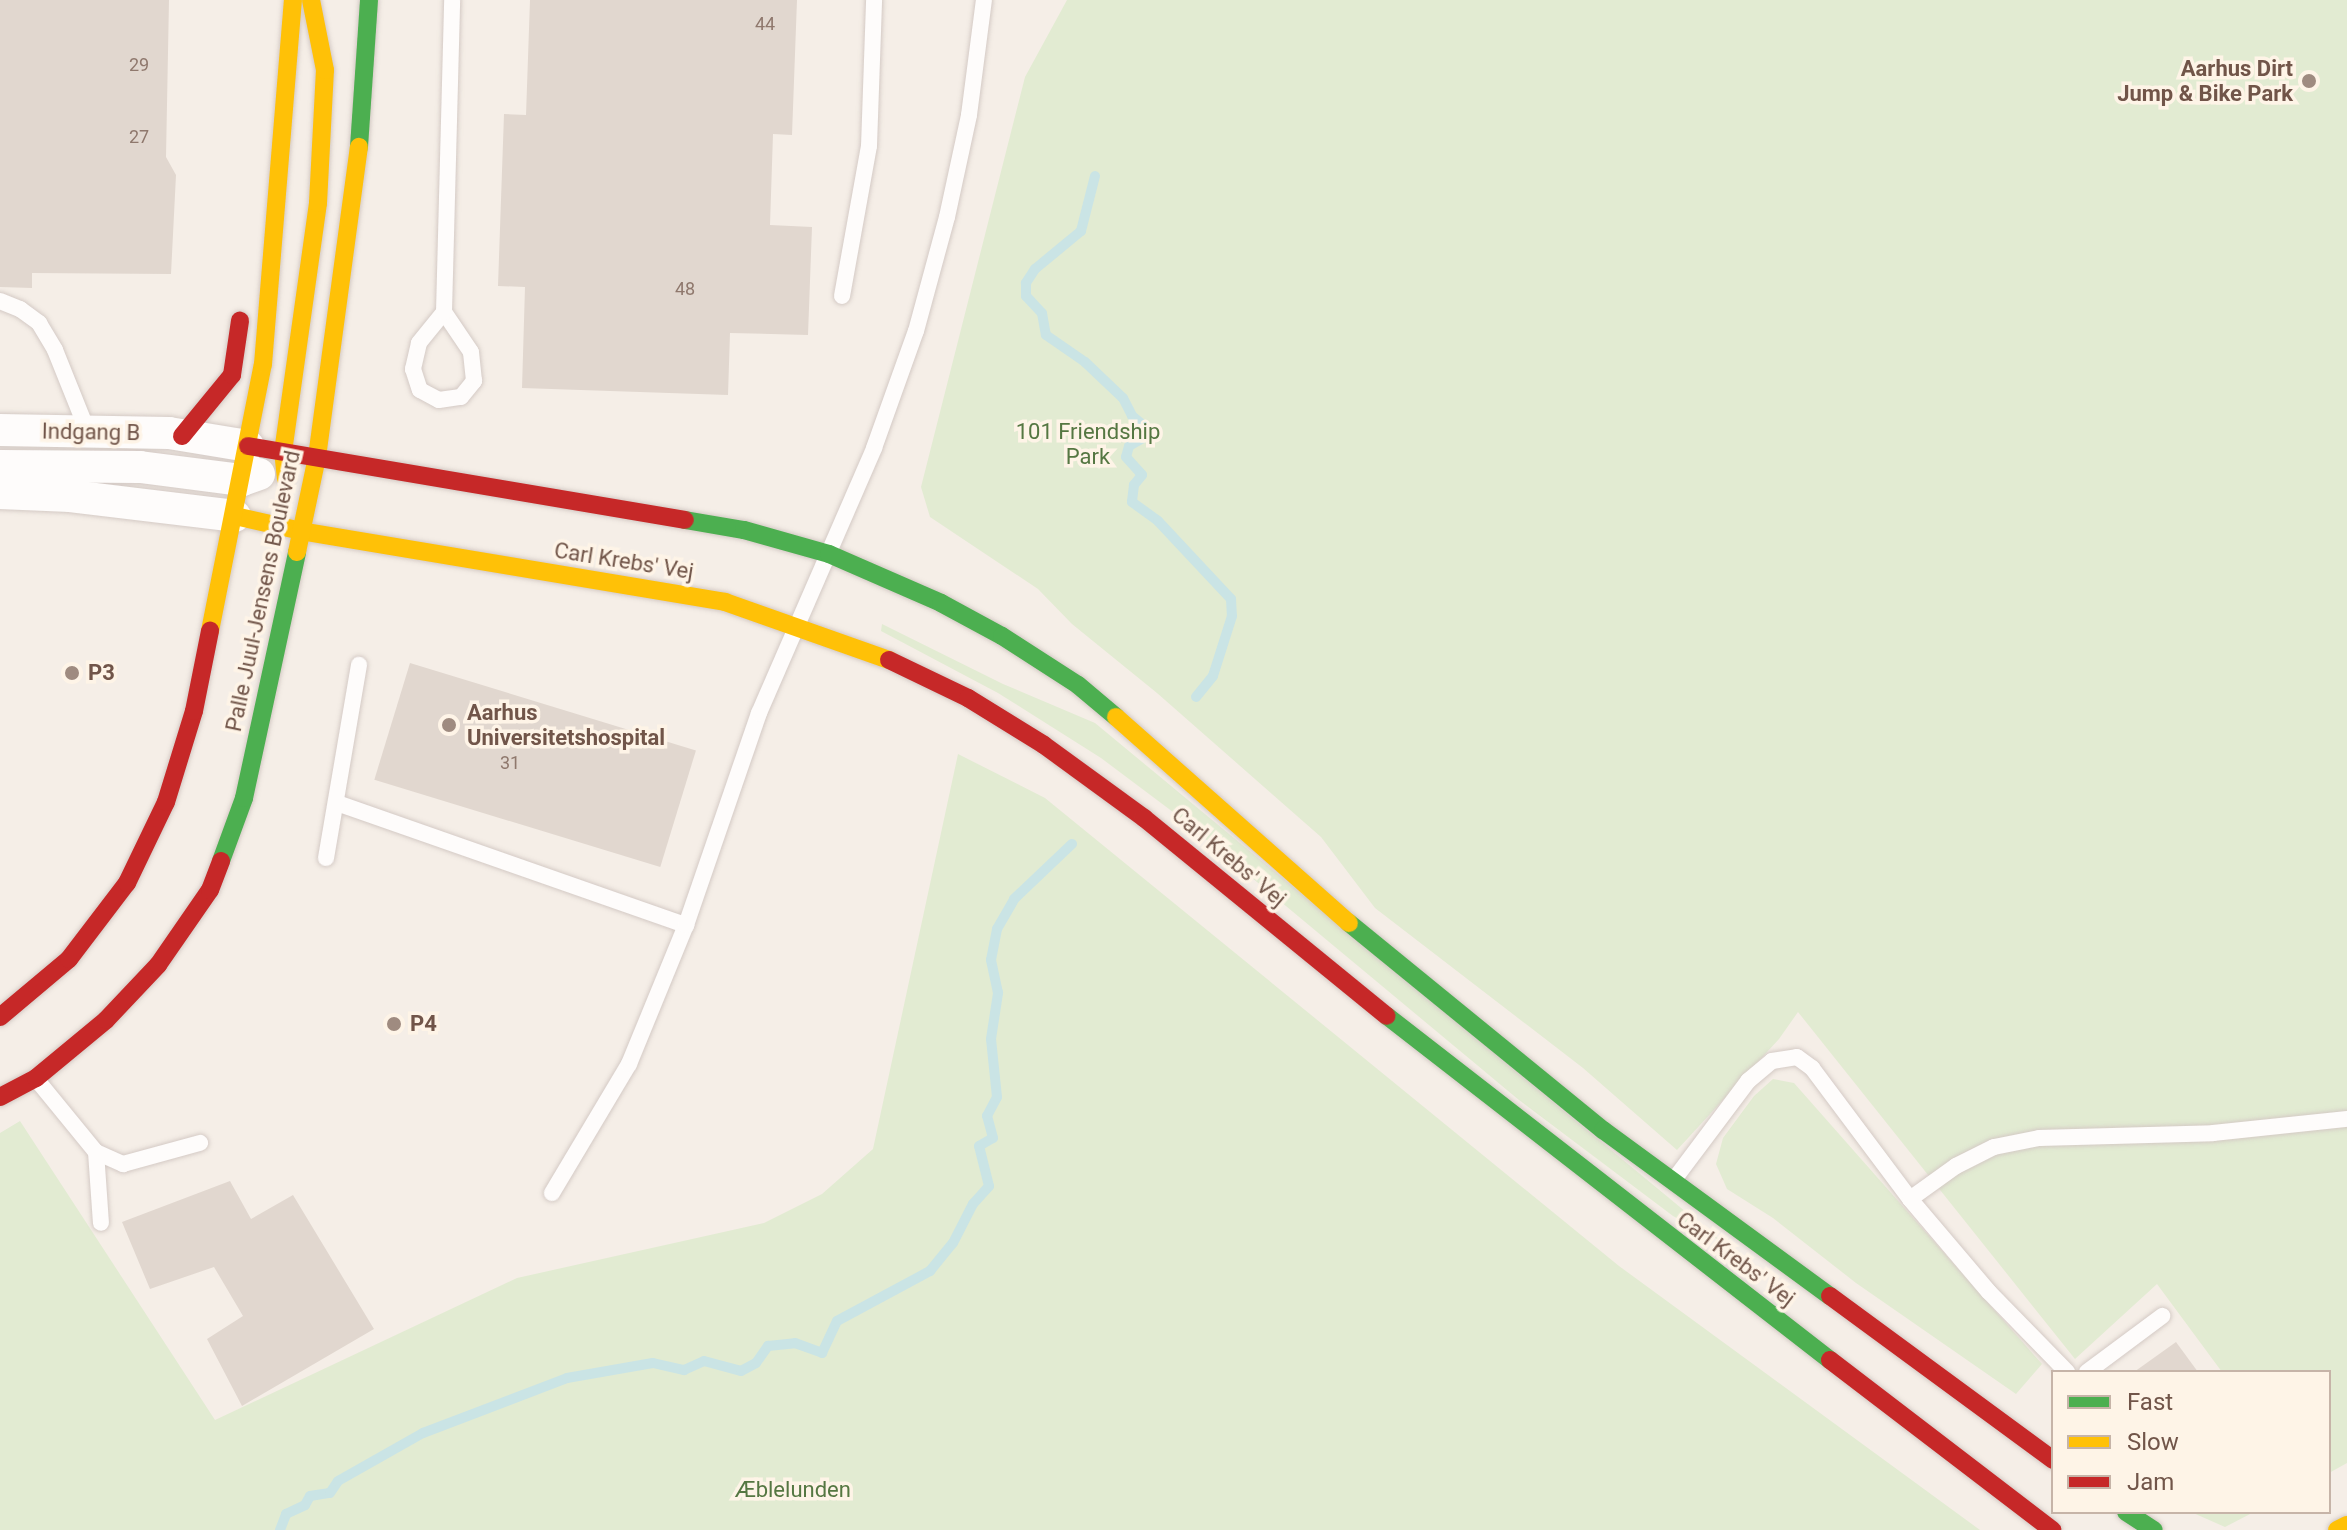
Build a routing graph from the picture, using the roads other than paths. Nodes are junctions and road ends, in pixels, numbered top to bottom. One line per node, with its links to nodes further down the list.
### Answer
1 (293, 0): 7 (street, Palle Juul-Jensens Boulevard)
2 (311, 0): 18 (street)
3 (369, 0): 17 (street, Palle Juul-Jensens Boulevard)
4 (452, 0): 12 (lane)
5 (874, 0): 9 (lane)
6 (984, 0): 24 (lane)
7 (285, 112): 8 (street); 16 (street, Palle Juul-Jensens Boulevard)
8 (253, 244)
9 (842, 296)
10 (0, 301): 14 (lane)
11 (243, 304): 15 (street)
12 (444, 312): 12 (lane)
13 (0, 430): 14 (street, Indgang B)
14 (88, 432): 15 (street, Indgang B)
15 (182, 436): 16 (street, Indgang B)
16 (248, 446): 18 (street); 20 (street, Palle Juul-Jensens Boulevard)
17 (317, 457): 18 (street); 23 (street, Palle Juul-Jensens Boulevard); 24 (street, Carl Krebs' Vej)
18 (283, 459): 20 (street); 23 (street)
19 (0, 466): 20 (street)
20 (242, 480): 22 (street, Palle Juul-Jensens Boulevard)
21 (0, 493): 22 (street)
22 (235, 516): 23 (street, Carl Krebs' Vej); 30 (street, Palle Juul-Jensens Boulevard)
23 (301, 531): 25 (street, Carl Krebs' Vej); 31 (street, Palle Juul-Jensens Boulevard)
24 (829, 554): 25 (lane); 36 (street, Carl Krebs' Vej)
25 (796, 626): 29 (lane); 46 (street, Carl Krebs' Vej)
26 (359, 665): 27 (lane)
27 (337, 803): 28 (lane); 29 (lane)
28 (326, 858)
29 (686, 925): 37 (lane)
30 (0, 1017)
31 (36, 1078): 32 (street, Palle Juul-Jensens Boulevard); 35 (lane)
32 (0, 1097)
33 (2347, 1119): 38 (lane)
34 (200, 1143): 35 (lane)
35 (96, 1152): 39 (lane)
36 (1672, 1183): 38 (lane); 43 (street, Carl Krebs' Vej)
37 (552, 1193)
38 (1910, 1199): 41 (lane)
39 (101, 1223)
40 (2162, 1316): 42 (lane)
41 (2065, 1370)
42 (2090, 1370)
43 (2051, 1459)
44 (2129, 1514): 47 (street)
45 (2347, 1525): 48 (street)
46 (2052, 1530)
47 (2154, 1530)
48 (2337, 1530)

